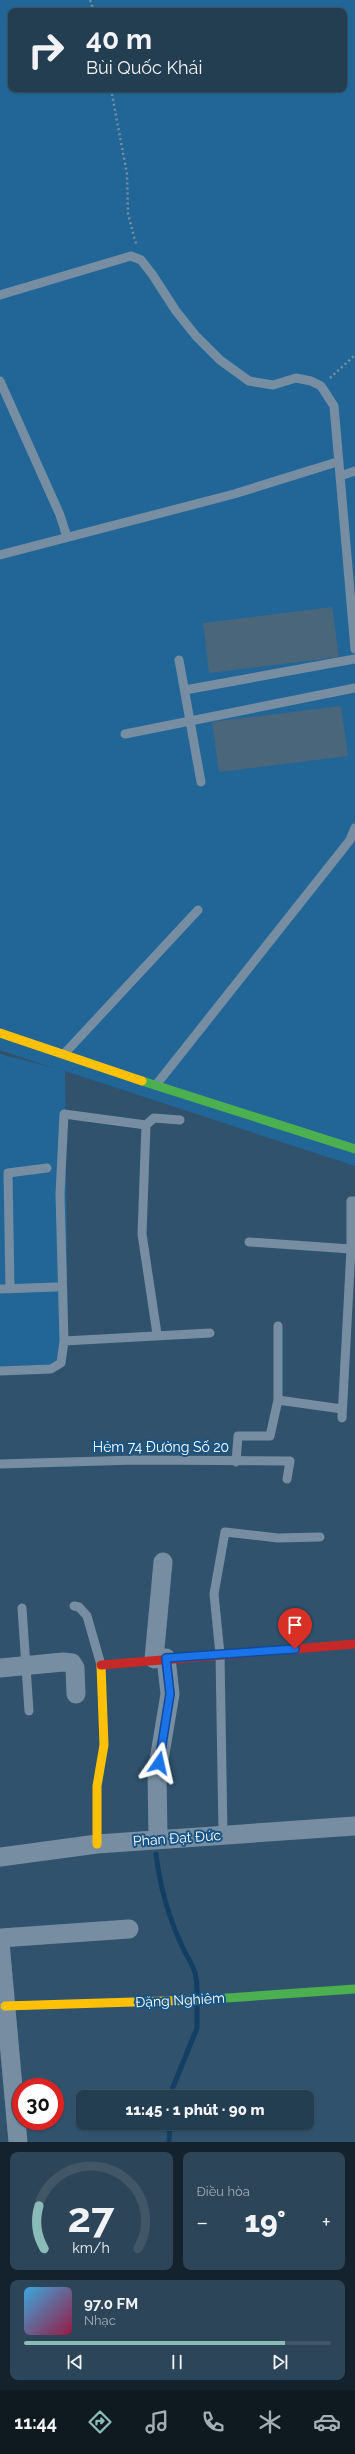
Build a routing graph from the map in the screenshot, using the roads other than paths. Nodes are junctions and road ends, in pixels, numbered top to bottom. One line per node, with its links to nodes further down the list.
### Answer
1 (0, 295): 4 (lane)
2 (0, 381): 3 (lane)
3 (3, 394): 7 (lane)
4 (337, 462): 6 (lane); 7 (lane)
5 (355, 472): 6 (lane)
6 (340, 476): 9 (lane)
7 (67, 537): 8 (lane)
8 (0, 555)
9 (355, 649)
10 (355, 659): 13 (lane)
11 (179, 660): 13 (lane)
12 (355, 688): 14 (lane)
13 (185, 690): 14 (lane)
14 (191, 720): 15 (lane); 16 (lane)
15 (124, 734)
16 (201, 782)
17 (355, 828): 21 (lane)
18 (198, 910): 20 (lane)
19 (0, 1033): 20 (street)
20 (63, 1055): 21 (street)
21 (156, 1085): 24 (street)
22 (180, 1120): 23 (lane)
23 (146, 1125): 35 (lane); 36 (lane)
24 (355, 1149)
25 (47, 1168): 26 (lane)
26 (4, 1173): 31 (lane)
27 (355, 1201): 29 (lane)
28 (249, 1242): 29 (lane)
29 (351, 1249): 38 (lane)
30 (56, 1287): 31 (lane)
31 (10, 1289): 32 (lane)
32 (0, 1290)
33 (278, 1326): 38 (lane)
34 (210, 1333): 35 (lane)
35 (157, 1334): 36 (lane)
36 (64, 1341): 37 (lane)
37 (0, 1371)
38 (278, 1400): 39 (lane, Hẻm 74 Đường Số 20)
39 (236, 1462): 40 (lane, Hẻm 74 Đường Số 20); 41 (lane)
40 (0, 1464)
41 (287, 1479)
42 (320, 1538): 47 (lane)
43 (162, 1562): 48 (street)
44 (74, 1606): 49 (lane)
45 (22, 1608): 50 (lane)
46 (355, 1644): 47 (street)
47 (220, 1654): 48 (street); 55 (lane)
48 (160, 1658): 49 (street); 56 (street)
49 (101, 1665): 57 (street)
50 (26, 1666): 51 (street); 52 (street); 53 (lane)
51 (0, 1668)
52 (76, 1694)
53 (29, 1711)
54 (355, 1826): 55 (street, Phan Đạt Đức)
55 (223, 1834): 56 (street, Phan Đạt Đức)
56 (159, 1838): 57 (street, Phan Đạt Đức)
57 (97, 1844): 58 (street, Phan Đạt Đức)
58 (0, 1857)
59 (128, 1929): 60 (street)
60 (0, 1938)
61 (0, 1942): 63 (street)
62 (355, 1989): 63 (street, Đặng Nghiêm)
63 (5, 2006): 64 (street)
64 (3, 2027): 65 (street)
65 (18, 2142)

